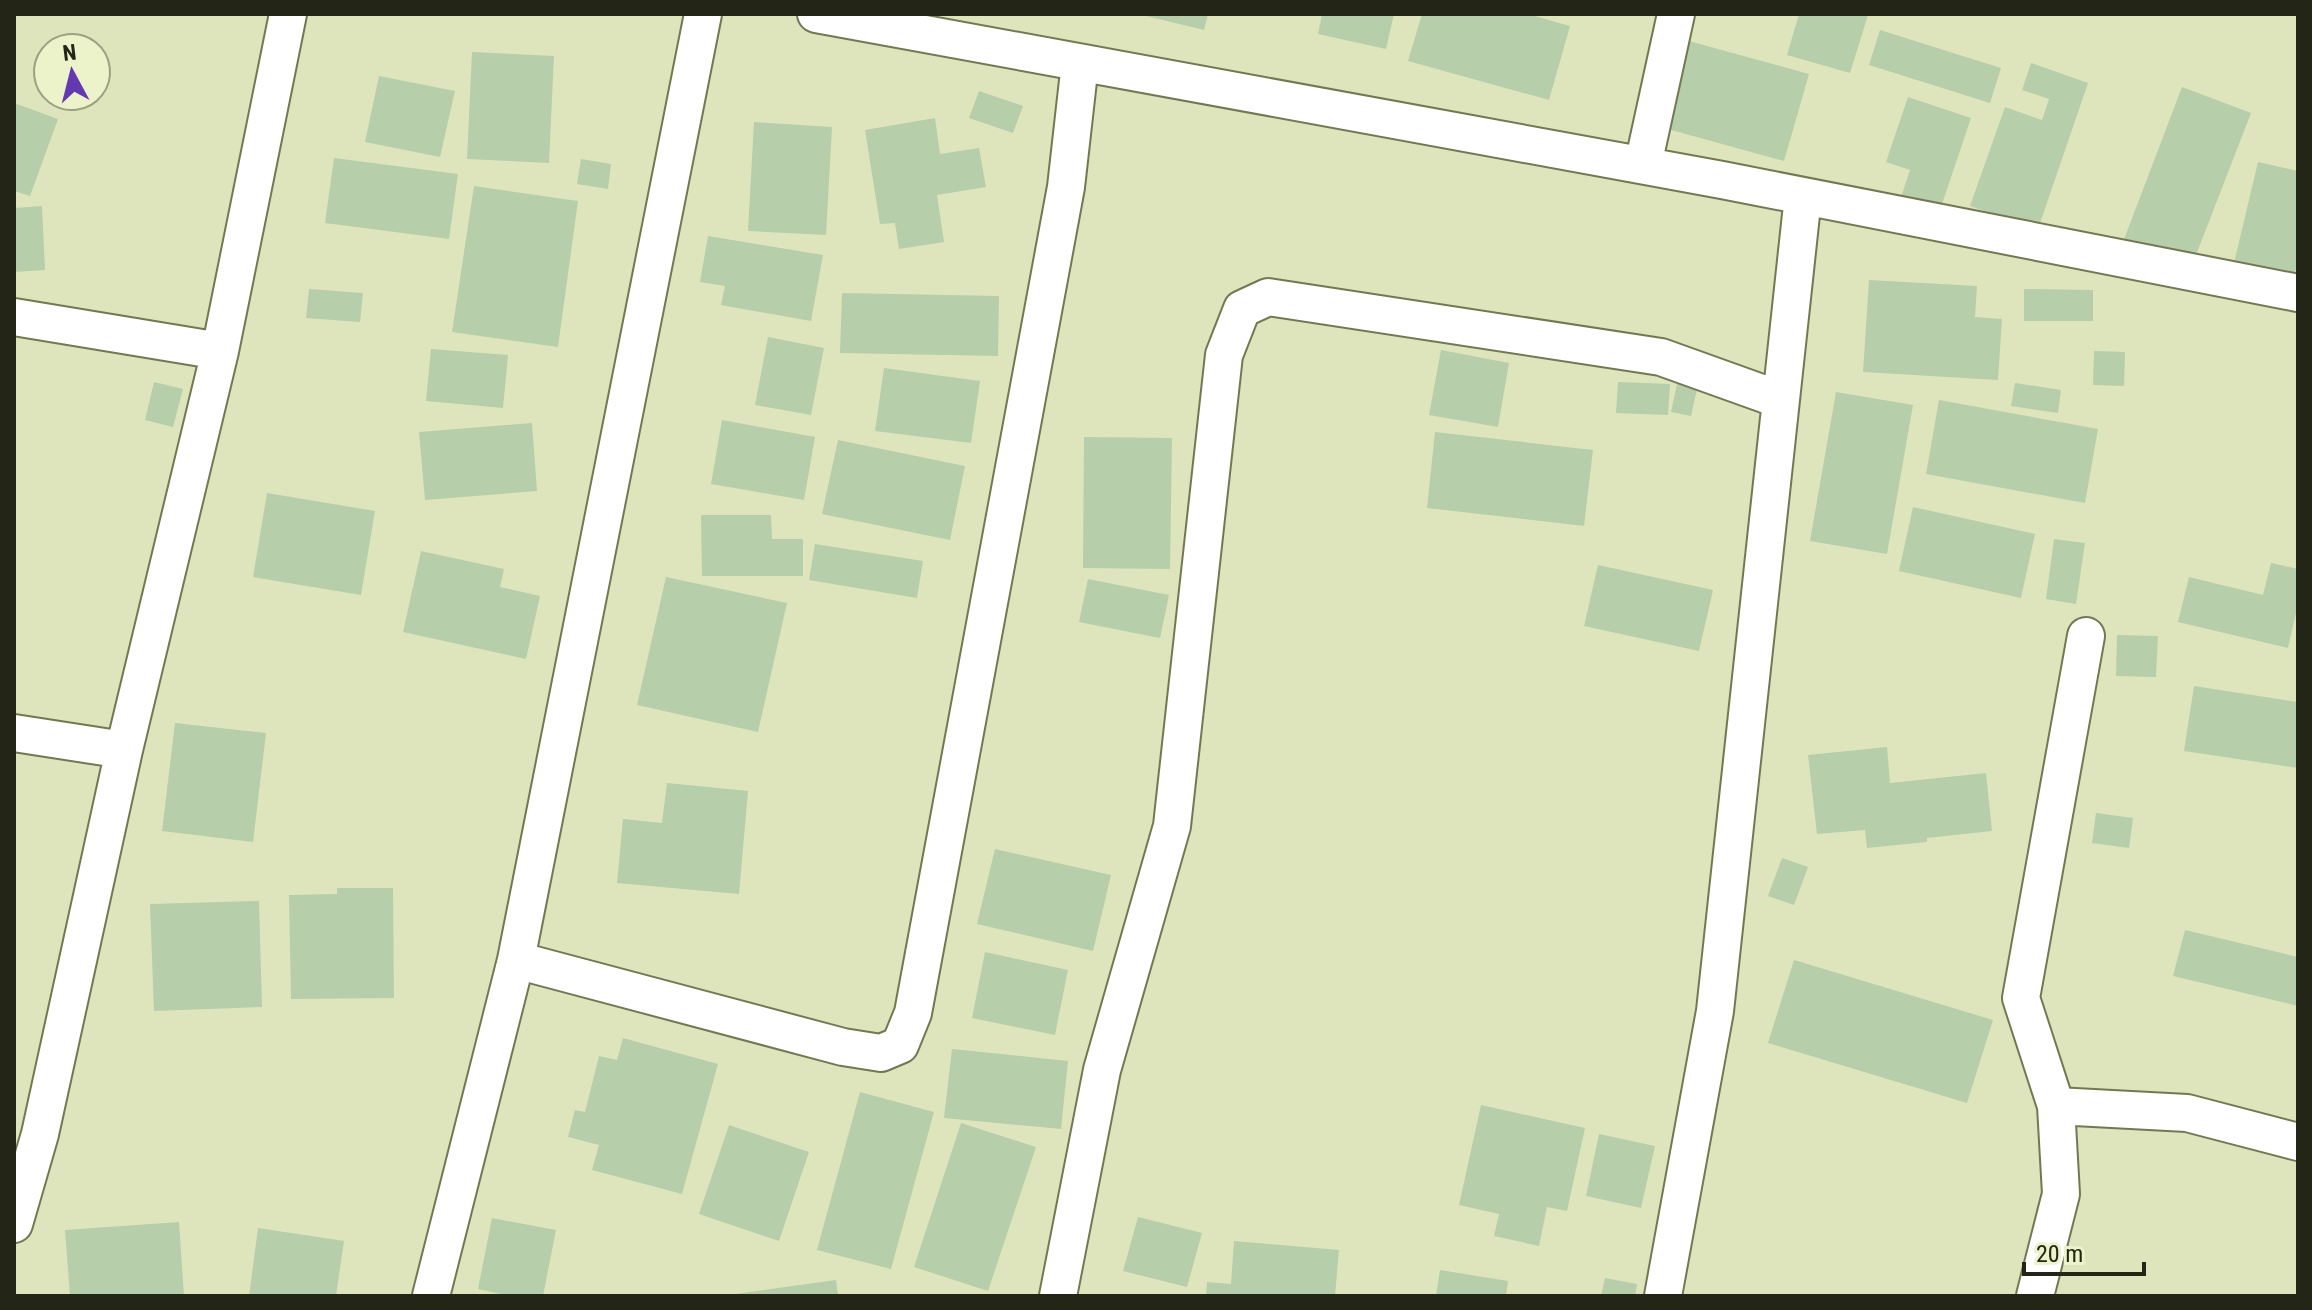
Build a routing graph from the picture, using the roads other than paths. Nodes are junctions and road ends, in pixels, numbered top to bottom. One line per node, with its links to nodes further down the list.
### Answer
1 (288, 14): 10 (street)
2 (703, 14): 15 (street)
3 (816, 14): 5 (street)
4 (1676, 14): 6 (street)
5 (1080, 63): 6 (street); 15 (street)
6 (1643, 165): 7 (street)
7 (1803, 196): 8 (street); 11 (street)
8 (2298, 293)
9 (14, 317): 10 (street)
10 (220, 351): 14 (street)
11 (1781, 400): 21 (street); 22 (street)
12 (2086, 636): 16 (street)
13 (14, 733): 14 (street)
14 (124, 750): 17 (street)
15 (516, 960): 20 (street)
16 (2056, 1106): 18 (street); 23 (street)
17 (27, 1133): 19 (street)
18 (2298, 1142)
19 (14, 1224)
20 (431, 1296)
21 (1058, 1296)
22 (1663, 1296)
23 (2035, 1296)

